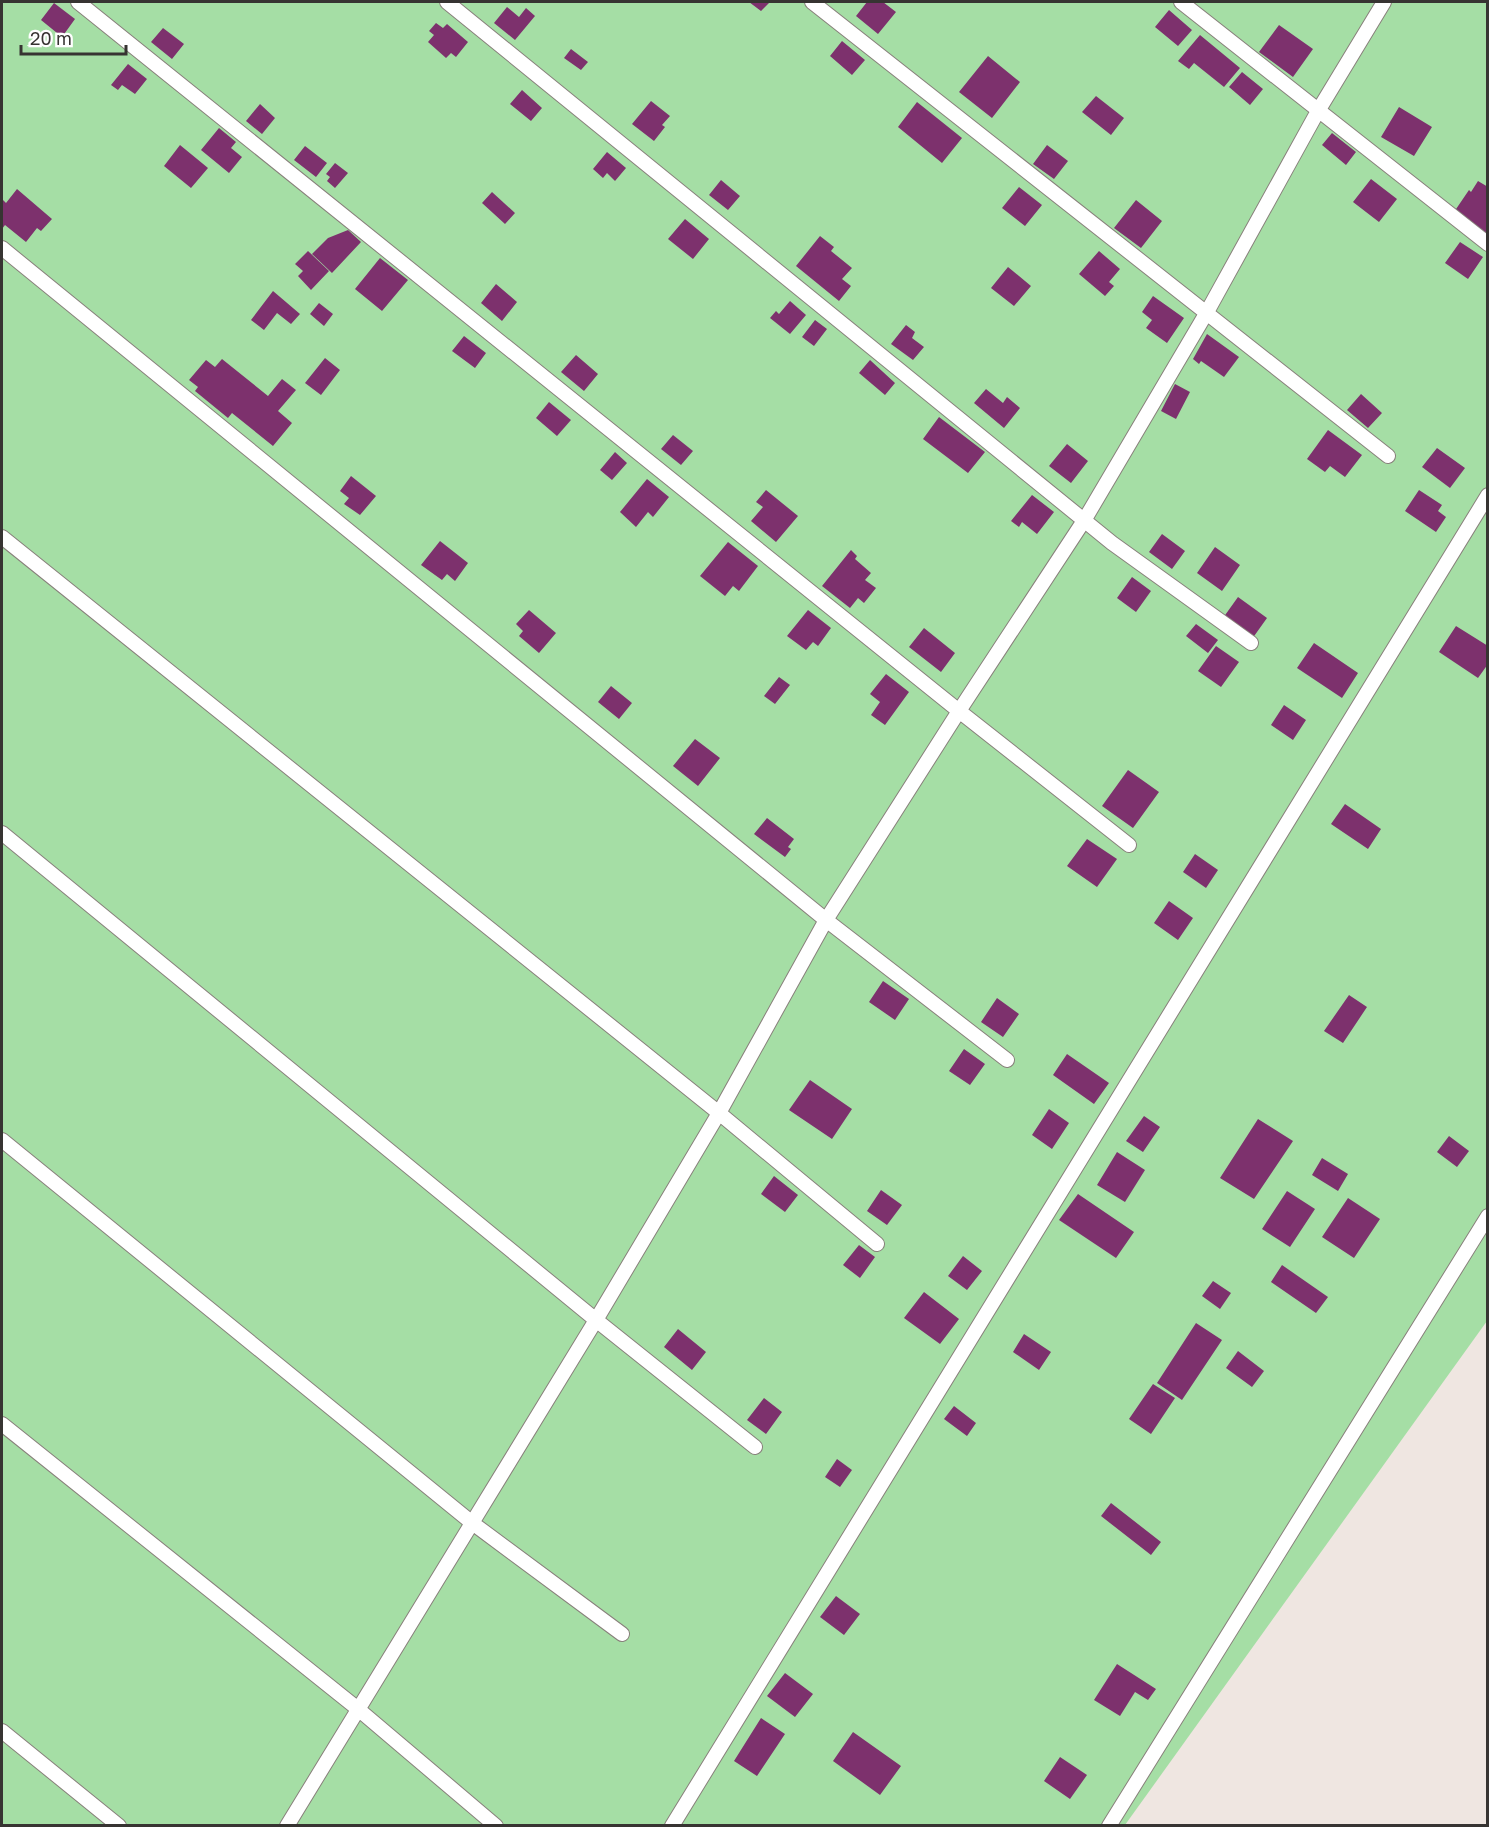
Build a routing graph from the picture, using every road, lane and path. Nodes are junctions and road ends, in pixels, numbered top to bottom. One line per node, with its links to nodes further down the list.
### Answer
1 (78, 2): 15 (lane)
2 (447, 2): 12 (lane)
3 (813, 2): 9 (lane)
4 (1180, 2): 6 (lane)
5 (1384, 2): 6 (lane)
6 (1318, 111): 7 (lane); 9 (lane)
7 (1488, 244)
8 (2, 248): 18 (lane)
9 (1207, 312): 10 (lane); 12 (lane)
10 (1388, 456)
11 (1488, 495): 34 (lane)
12 (1085, 519): 14 (lane); 15 (lane)
13 (2, 537): 20 (lane)
14 (1251, 644)
15 (959, 711): 17 (lane); 18 (lane)
16 (2, 833): 24 (lane)
17 (1129, 845)
18 (826, 920): 19 (lane); 20 (lane)
19 (1007, 1060)
20 (719, 1113): 23 (lane); 24 (lane)
21 (2, 1140): 27 (lane)
22 (1488, 1216): 35 (lane)
23 (877, 1244)
24 (596, 1320): 26 (lane); 27 (lane)
25 (2, 1424): 29 (lane)
26 (755, 1447)
27 (471, 1522): 28 (lane); 29 (lane)
28 (622, 1634)
29 (358, 1709): 32 (lane); 33 (lane)
30 (2, 1731): 31 (lane)
31 (119, 1826)
32 (287, 1826)
33 (496, 1826)
34 (672, 1826)
35 (1108, 1826)

